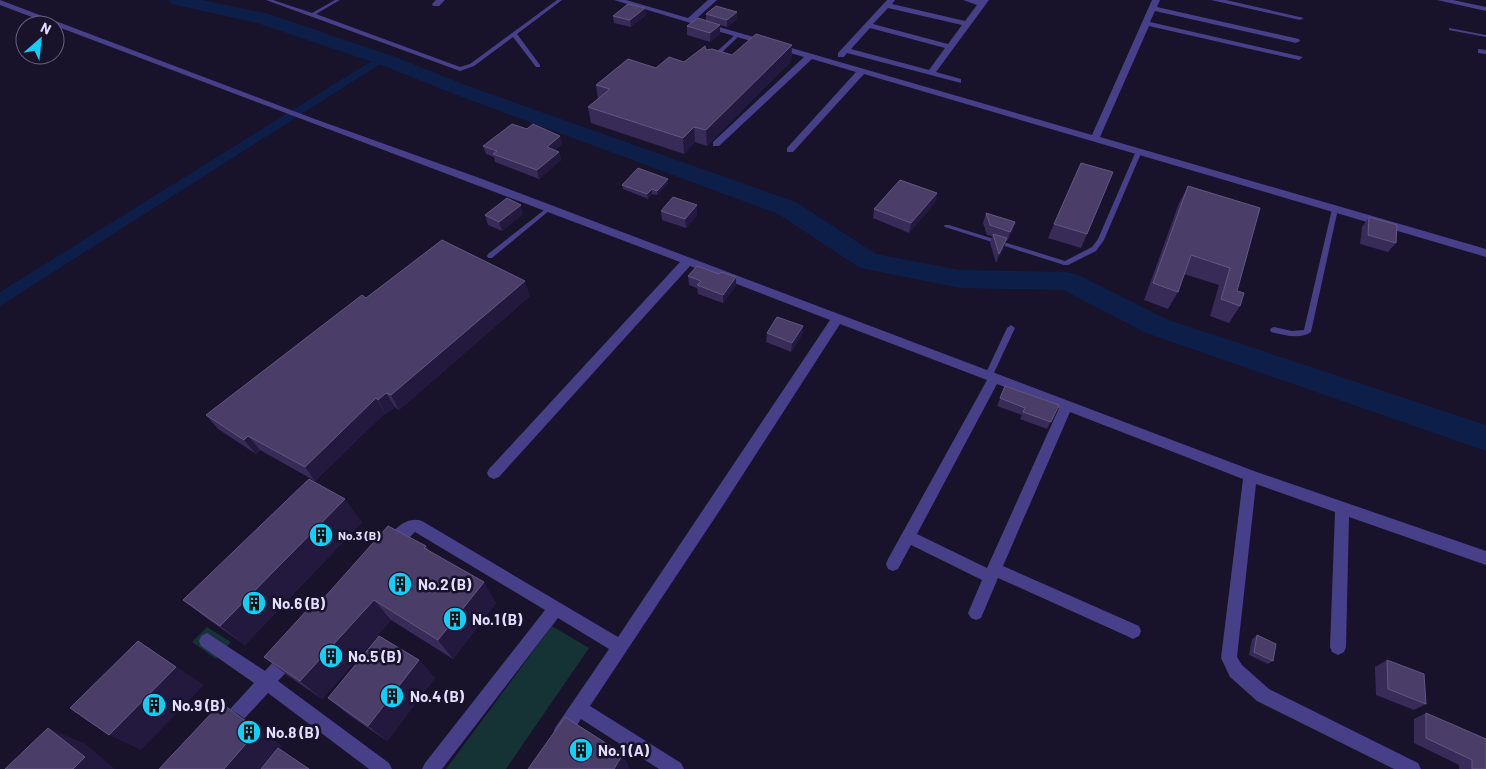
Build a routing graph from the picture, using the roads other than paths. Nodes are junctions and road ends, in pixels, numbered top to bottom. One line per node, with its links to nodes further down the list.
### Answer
1 (268, 0): 13 (lane)
2 (284, 0): 13 (lane)
3 (338, 0): 16 (lane)
4 (560, 0): 23 (lane)
5 (618, 0): 18 (street)
6 (713, 0): 18 (street)
7 (967, 0): 12 (street)
8 (1215, 0): 17 (street)
9 (1441, 0): 15 (street)
10 (0, 2): 41 (street)
11 (889, 2): 20 (street); 21 (street)
12 (984, 2): 20 (street)
13 (278, 3): 16 (lane)
14 (1155, 4): 19 (street); 26 (street)
15 (1486, 9)
16 (313, 14): 23 (lane)
17 (1300, 18)
18 (689, 20): 24 (street)
19 (1146, 23): 30 (street); 37 (street)
20 (967, 24): 27 (street)
21 (868, 25): 27 (street); 28 (street)
22 (1451, 29): 25 (lane)
23 (514, 34): 33 (lane)
24 (738, 35): 29 (street); 31 (lane)
25 (1486, 36)
26 (1296, 41)
27 (950, 47): 35 (street)
28 (846, 50): 32 (street); 35 (street)
29 (810, 56): 32 (street); 38 (street)
30 (1299, 57)
31 (709, 62)
32 (834, 63): 34 (street)
33 (538, 66)
34 (862, 71): 37 (street); 39 (street)
35 (931, 73): 36 (street)
36 (958, 80)
37 (1095, 138): 40 (street)
38 (716, 144)
39 (790, 150)
40 (1139, 151): 42 (street); 43 (lane)
41 (548, 209): 45 (lane); 46 (street)
42 (1335, 209): 44 (street); 49 (lane)
43 (947, 226)
44 (1486, 253)
45 (490, 256)
46 (687, 262): 47 (street); 52 (street)
47 (837, 319): 50 (street); 65 (street)
48 (1011, 328): 50 (lane)
49 (1274, 330)
50 (991, 378): 51 (street); 55 (street)
51 (1066, 406): 53 (street); 59 (street)
52 (494, 473)
53 (1250, 476): 54 (street); 74 (street)
54 (1342, 508): 57 (street); 66 (street)
55 (908, 537): 58 (street); 59 (street)
56 (380, 556): 60 (street)
57 (1486, 558)
58 (893, 564)
59 (992, 573): 61 (street); 62 (street)
60 (555, 609): 65 (street); 72 (street)
61 (976, 614)
62 (1133, 631)
63 (207, 641): 67 (street)
64 (300, 645): 67 (street)
65 (620, 647): 68 (street)
66 (1338, 648)
67 (267, 682): 69 (street); 71 (street)
68 (578, 708): 70 (street); 73 (street)
69 (214, 740)
70 (552, 746)
71 (383, 769)
72 (431, 769)
73 (675, 769)
74 (1412, 769)

